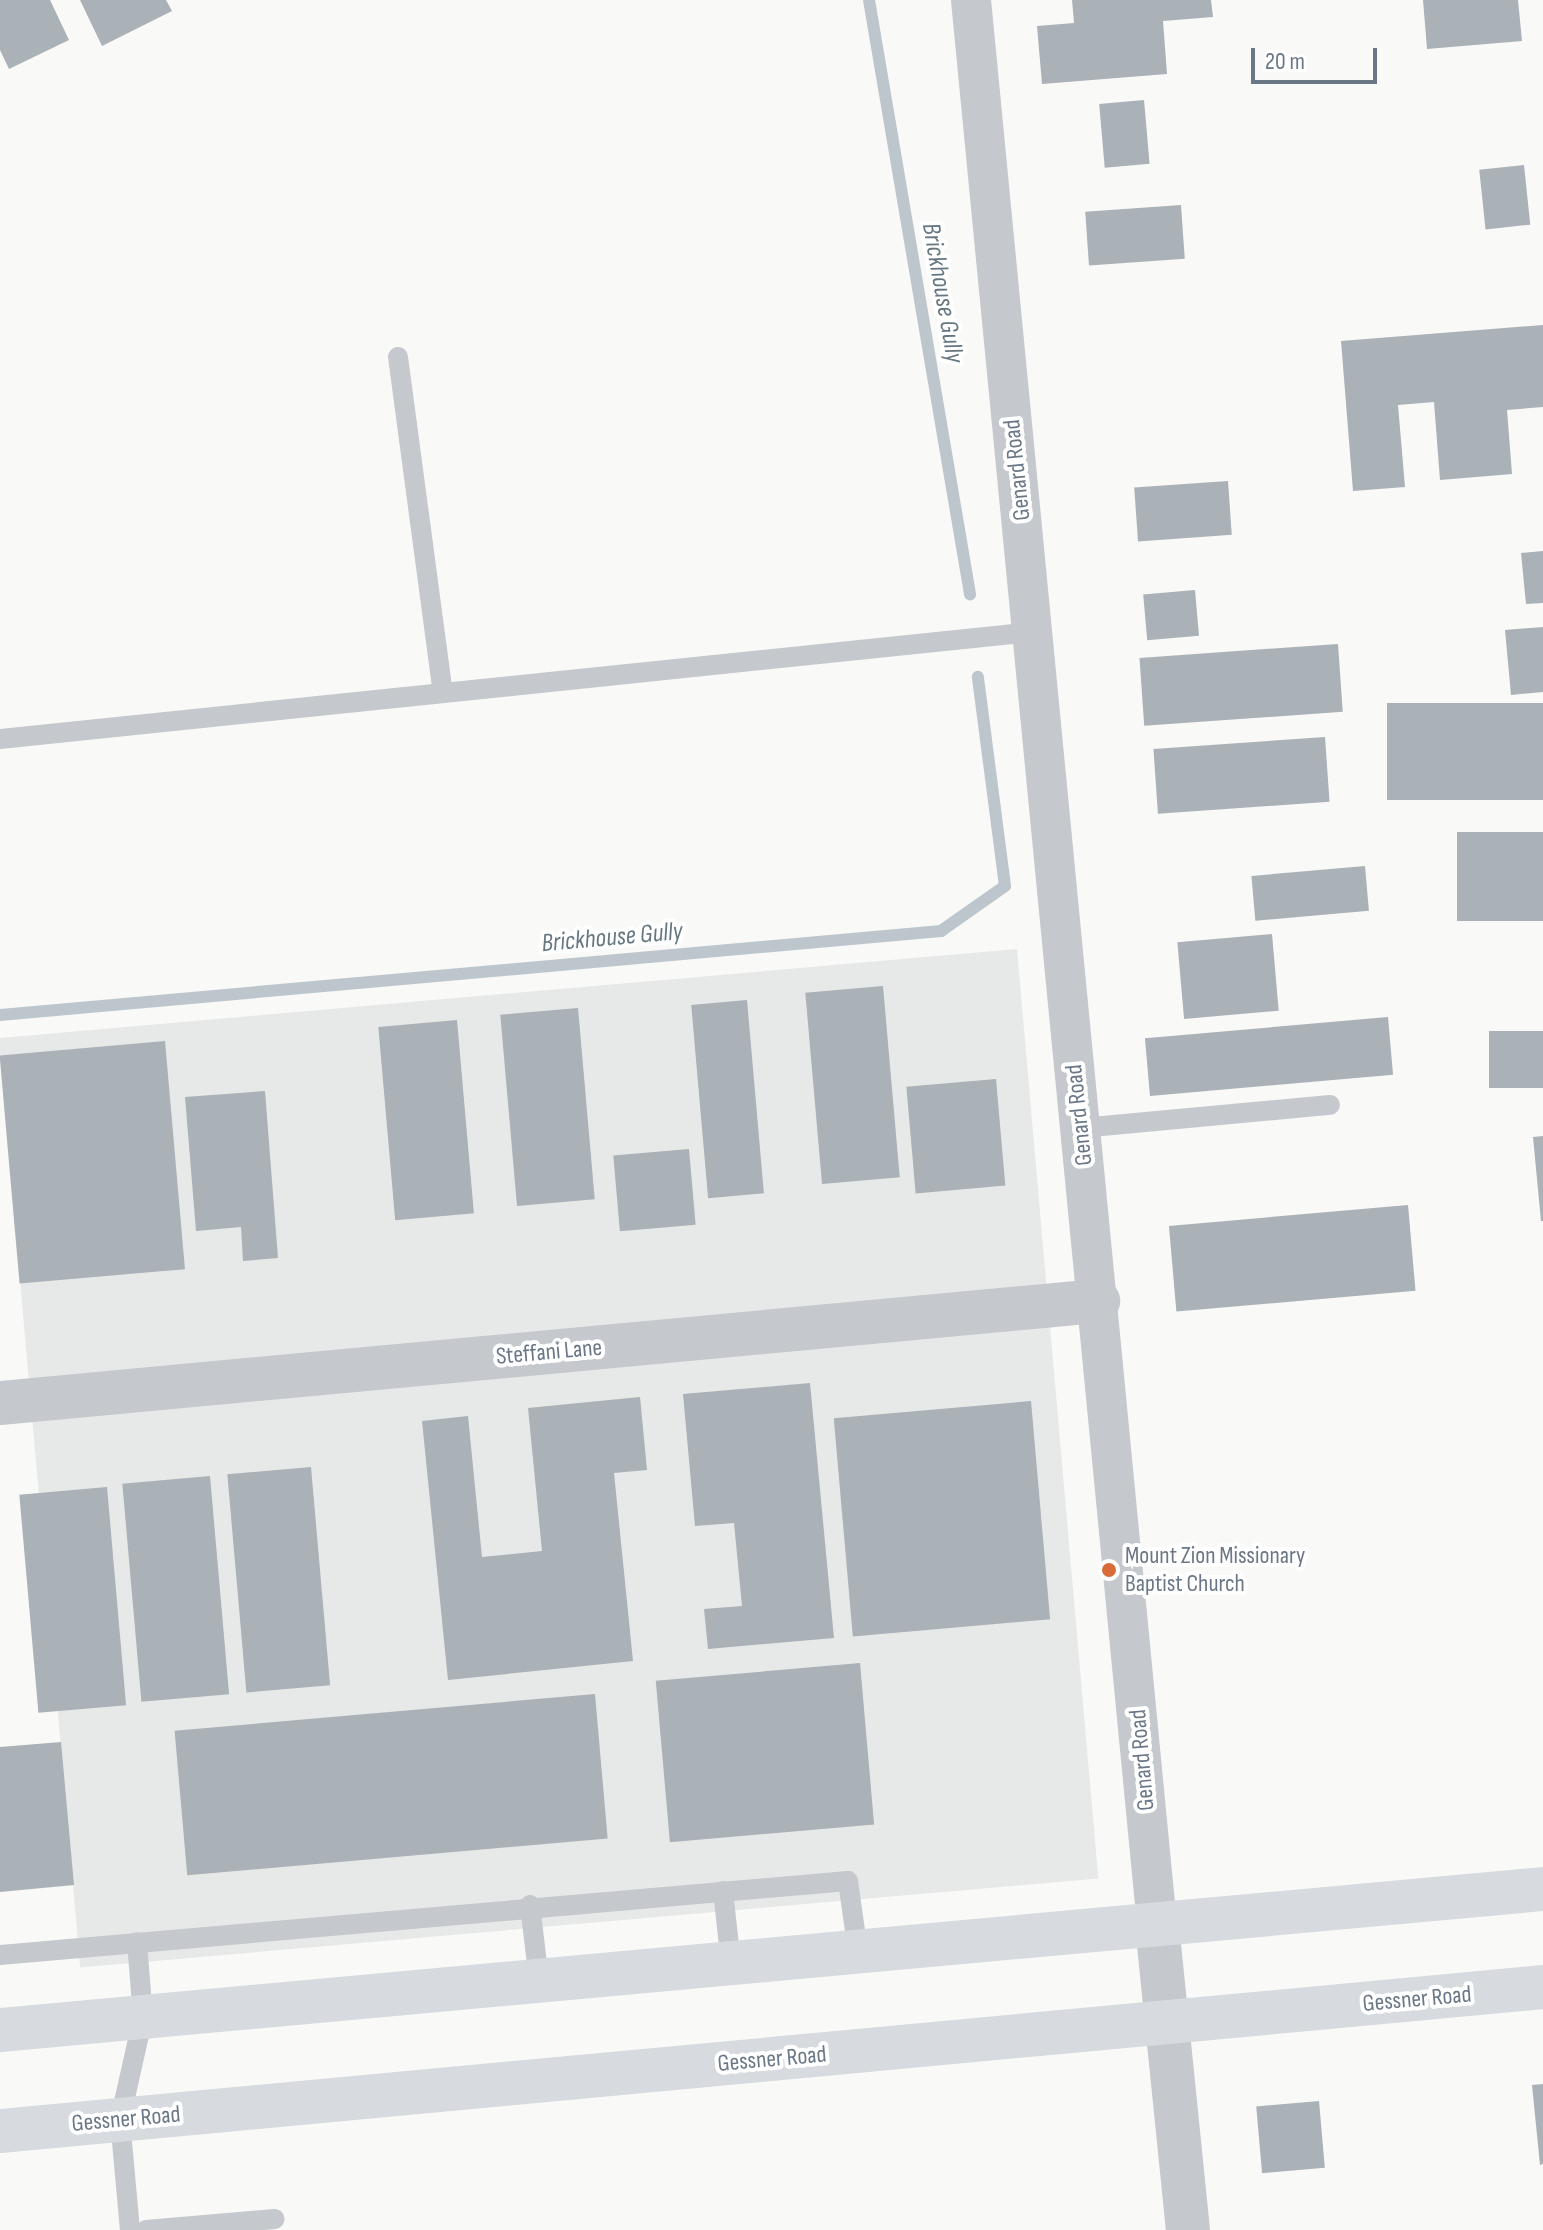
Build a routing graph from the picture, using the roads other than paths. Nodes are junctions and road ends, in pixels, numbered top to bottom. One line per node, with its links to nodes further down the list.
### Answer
1 (971, 0): 3 (street, Genard Road)
2 (398, 357): 4 (lane)
3 (1032, 632): 4 (lane); 7 (street, Genard Road)
4 (443, 693): 5 (lane)
5 (0, 739)
6 (1330, 1105): 7 (lane)
7 (1081, 1128): 8 (street, Genard Road)
8 (1098, 1301): 9 (street, Steffani Lane); 13 (street, Genard Road)
9 (0, 1403)
10 (1543, 1889): 13 (main road)
11 (723, 1891): 12 (lane); 15 (lane); 17 (lane)
12 (530, 1905): 14 (lane); 18 (lane)
13 (1157, 1925): 15 (main road); 21 (street, Genard Road)
14 (137, 1942): 16 (lane); 20 (lane)
15 (858, 1952): 17 (main road)
16 (0, 1955)
17 (731, 1964): 18 (main road)
18 (539, 1981): 20 (main road)
19 (1543, 1987): 21 (main road, Gessner Road)
20 (143, 2017): 22 (main road); 23 (lane)
21 (1165, 2022): 23 (main road, Gessner Road); 28 (street, Genard Road)
22 (0, 2030)
23 (120, 2120): 24 (main road, Gessner Road); 26 (lane)
24 (0, 2131)
25 (275, 2219): 27 (lane)
26 (130, 2230)
27 (146, 2230)
28 (1188, 2230)

